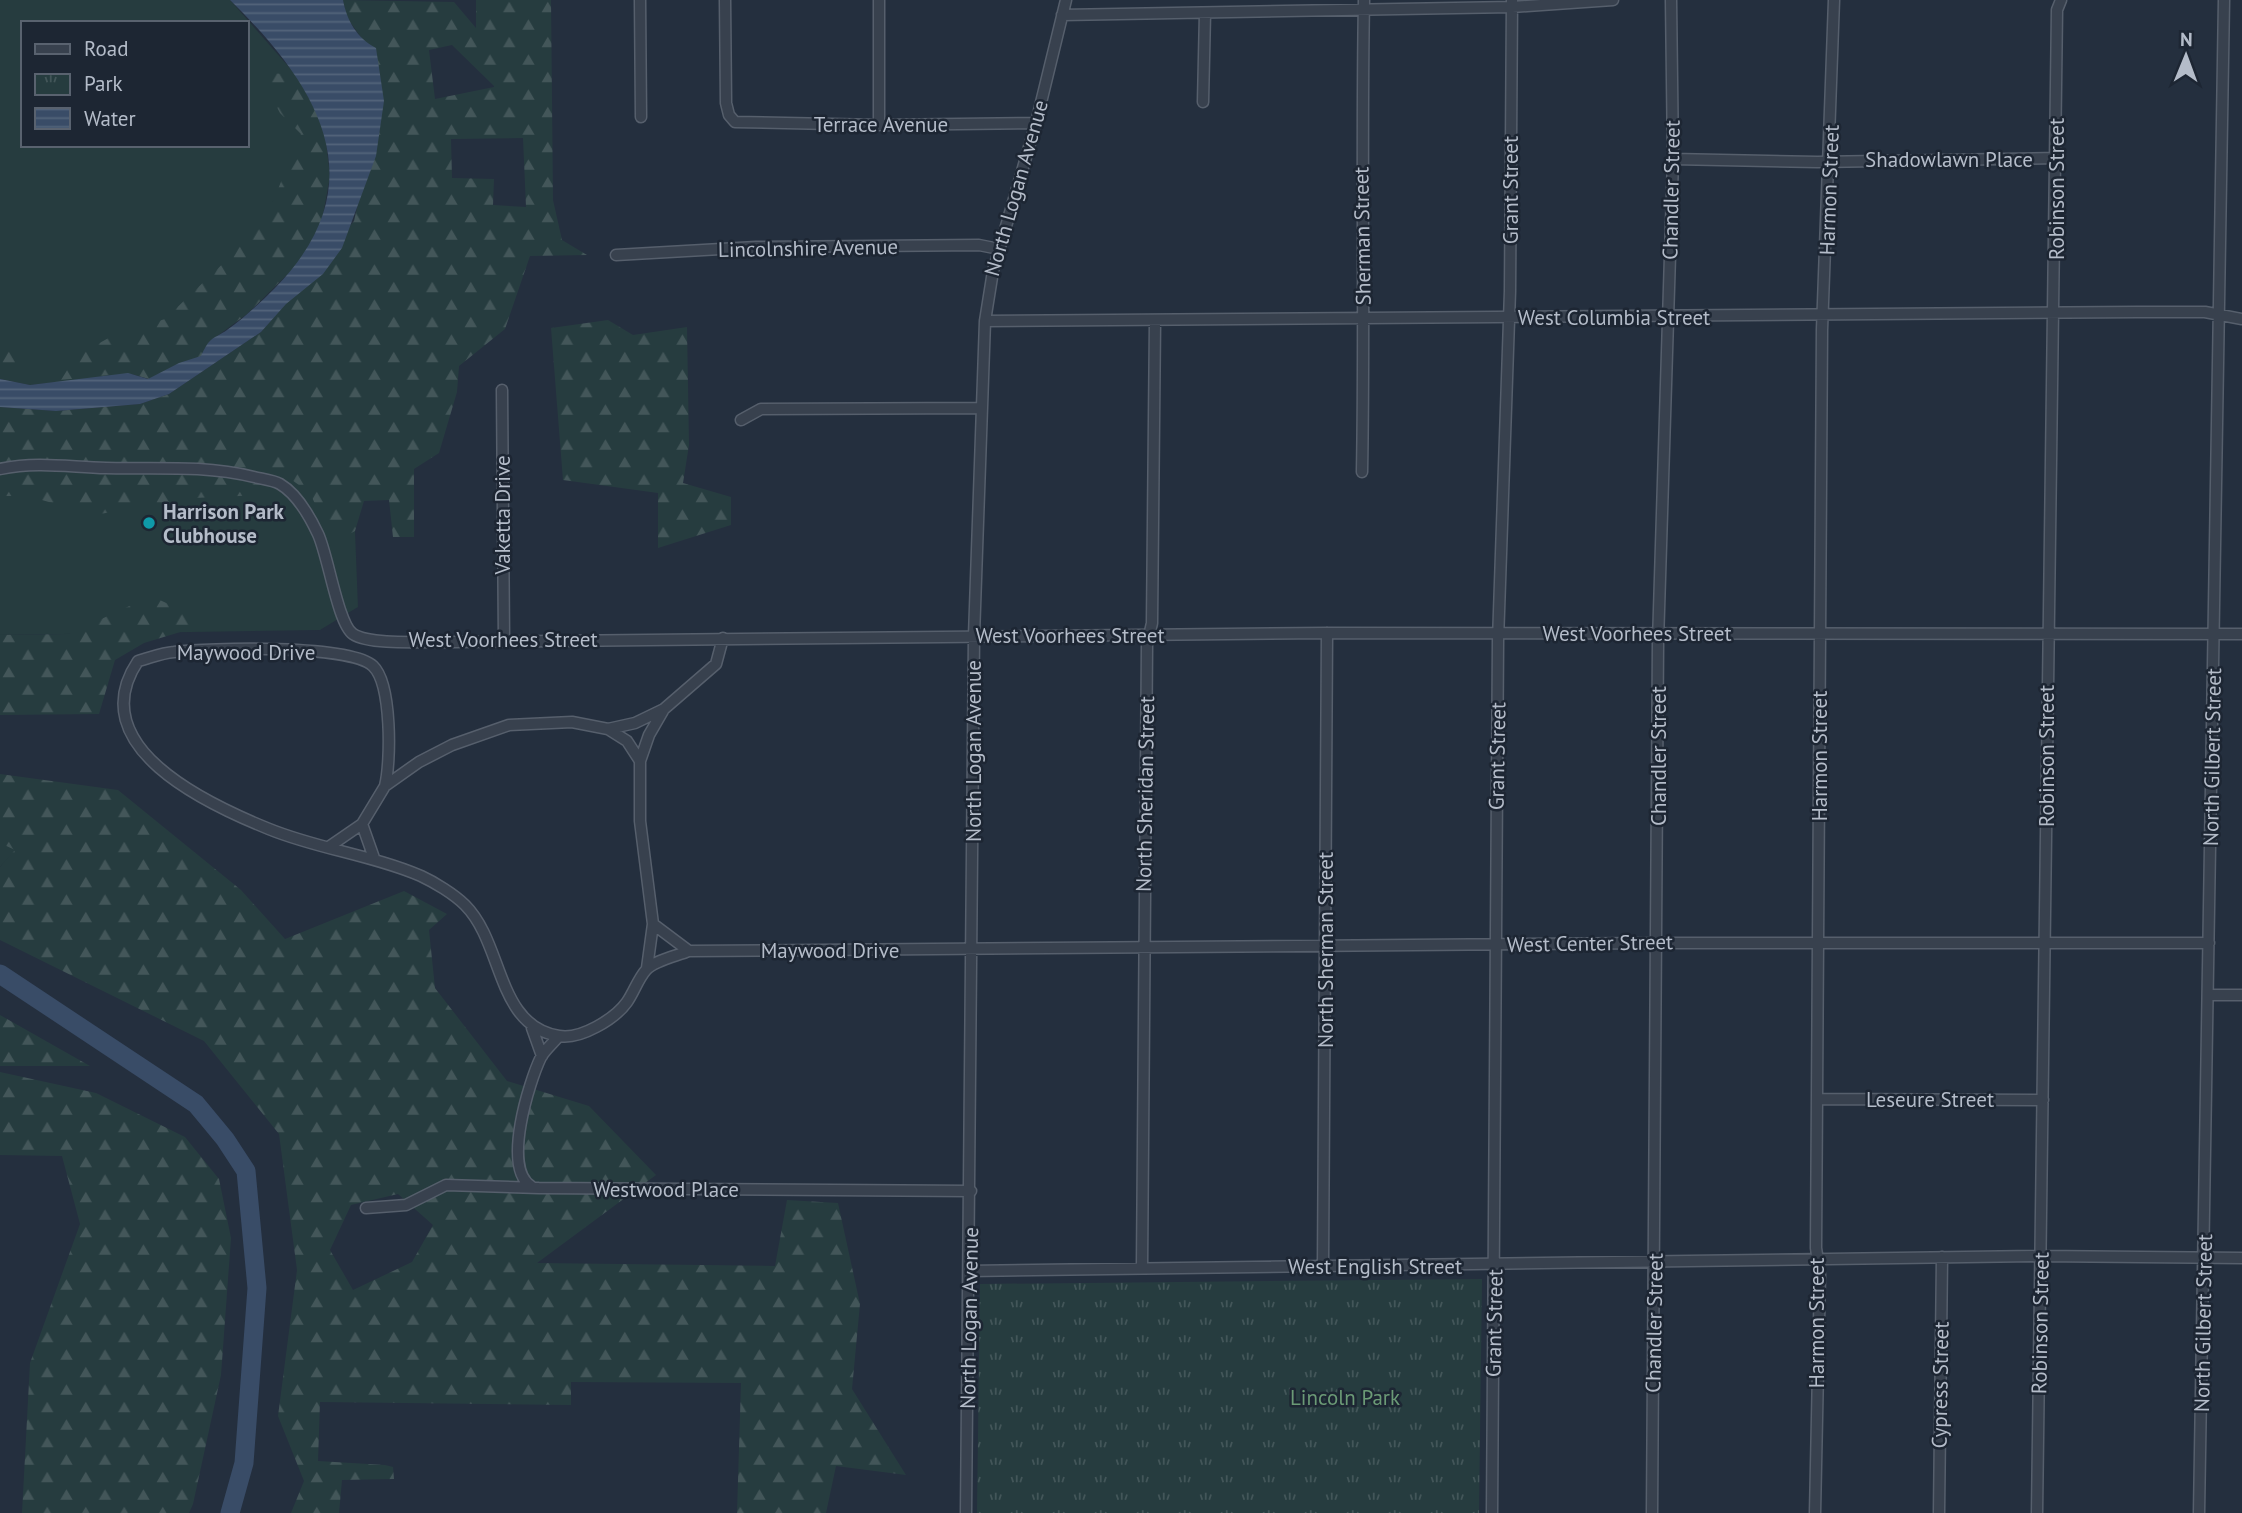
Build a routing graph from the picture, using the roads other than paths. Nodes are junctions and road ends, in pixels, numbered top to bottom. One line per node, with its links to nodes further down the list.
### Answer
1 (640, 0): 15 (street)
2 (724, 0): 17 (street, Terrace Avenue)
3 (879, 0): 17 (street)
4 (1066, 0): 13 (street, North Logan Avenue)
5 (1613, 0): 10 (street)
6 (1671, 0): 19 (street, Chandler Street)
7 (1834, 0): 20 (street, Harmon Street)
8 (2061, 0): 18 (street, Robinson Street)
9 (2224, 0): 25 (street, North Gilbert Street)
10 (1512, 4): 11 (street); 27 (street, Grant Street)
11 (1364, 5): 12 (street); 28 (street, Sherman Street)
12 (1205, 13): 13 (street); 14 (street)
13 (1062, 15): 16 (street, North Logan Avenue)
14 (1203, 102)
15 (640, 117)
16 (1036, 123): 17 (street, Terrace Avenue); 21 (street, North Logan Avenue)
17 (879, 125)
18 (2057, 158): 20 (street, Shadowlawn Place); 23 (street, Robinson Street)
19 (1672, 159): 20 (street, Shadowlawn Place); 26 (street, Chandler Street)
20 (1830, 161): 24 (street, Harmon Street)
21 (999, 248): 22 (street, Lincolnshire Avenue); 30 (street, North Logan Avenue)
22 (616, 255)
23 (2055, 313): 24 (street, West Columbia Street); 25 (street, West Columbia Street); 42 (street, Robinson Street)
24 (1824, 315): 26 (street, West Columbia Street); 40 (street, Harmon Street)
25 (2218, 315): 29 (street, West Columbia Street); 43 (street, North Gilbert Street)
26 (1667, 316): 27 (street, West Columbia Street); 39 (street, Chandler Street)
27 (1508, 318): 28 (street, West Columbia Street); 37 (street, Grant Street)
28 (1364, 319): 31 (street, West Columbia Street); 36 (street, Sherman Street)
29 (2242, 319)
30 (985, 321): 31 (street, West Columbia Street); 33 (street, North Logan Avenue)
31 (1155, 321): 41 (street, North Sheridan Street)
32 (502, 390): 47 (street, Vaketta Drive)
33 (982, 408): 34 (street); 45 (street, North Logan Avenue)
34 (741, 420)
35 (0, 469): 47 (street, West Voorhees Street)
36 (1362, 472)
37 (1498, 632): 38 (street, West Voorhees Street); 39 (street, West Voorhees Street); 60 (street, Grant Street)
38 (1327, 633): 41 (street, West Voorhees Street); 61 (street, North Sherman Street)
39 (1659, 633): 40 (street, West Voorhees Street); 57 (street, Chandler Street)
40 (1820, 633): 42 (street, West Voorhees Street); 56 (street, Harmon Street)
41 (1149, 634): 45 (street, West Voorhees Street); 62 (street, North Sheridan Street)
42 (2048, 634): 43 (street, West Voorhees Street); 58 (street, Robinson Street)
43 (2213, 634): 44 (street, West Voorhees Street); 59 (street, North Gilbert Street)
44 (2242, 634)
45 (974, 636): 46 (street, West Voorhees Street); 63 (street, North Logan Avenue)
46 (723, 638): 47 (street, West Voorhees Street); 48 (street, Maywood Drive)
47 (504, 640)
48 (664, 709): 49 (street, Maywood Drive); 50 (street, Maywood Drive)
49 (608, 729): 50 (street); 51 (street, Maywood Drive)
50 (640, 761): 55 (street, Maywood Drive)
51 (385, 786): 52 (street, Maywood Drive); 53 (street, Maywood Drive)
52 (362, 824): 53 (street, Maywood Drive); 54 (street)
53 (330, 846): 54 (street, Maywood Drive)
54 (374, 858): 68 (street, Maywood Drive)
55 (653, 924): 64 (street); 65 (street, Maywood Drive)
56 (1818, 942): 57 (street, West Center Street); 58 (street, West Center Street); 71 (street, Harmon Street)
57 (1658, 943): 60 (street, West Center Street); 81 (street, Chandler Street)
58 (2045, 943): 59 (street, West Center Street); 72 (street, Robinson Street)
59 (2209, 943): 66 (street, North Gilbert Street)
60 (1495, 944): 61 (street, West Center Street); 82 (street, Grant Street)
61 (1325, 946): 62 (street, West Center Street); 83 (street, North Sherman Street)
62 (1144, 948): 63 (street, West Center Street); 84 (street, North Sheridan Street)
63 (971, 949): 64 (street, Maywood Drive); 74 (street, North Logan Avenue)
64 (689, 951): 65 (street, Maywood Drive)
65 (647, 968): 69 (street, Maywood Drive)
66 (2208, 995): 67 (street); 78 (street, North Gilbert Street)
67 (2242, 995)
68 (533, 1028): 69 (street); 70 (street)
69 (559, 1036): 70 (street)
70 (542, 1056): 73 (street)
71 (1818, 1099): 72 (street, Leseure Street); 80 (street, Harmon Street)
72 (2043, 1100): 76 (street, Robinson Street)
73 (531, 1186): 74 (street, Westwood Place); 75 (street, Westwood Place)
74 (971, 1191): 85 (street, North Logan Avenue)
75 (366, 1208)
76 (2041, 1256): 77 (street, West English Street); 78 (street, West English Street); 91 (street, Robinson Street)
77 (1942, 1257): 80 (street, West English Street); 90 (street, Cypress Street)
78 (2205, 1258): 79 (street, West English Street); 92 (street, North Gilbert Street)
79 (2242, 1258)
80 (1818, 1261): 81 (street, West English Street); 89 (street, Harmon Street)
81 (1656, 1263): 82 (street, West English Street); 88 (street, Chandler Street)
82 (1495, 1265): 83 (street, West English Street); 87 (street, Grant Street)
83 (1323, 1266): 84 (street, West English Street)
84 (1142, 1268): 85 (street, West English Street)
85 (970, 1271): 86 (street, North Logan Avenue)
86 (966, 1513)
87 (1492, 1513)
88 (1652, 1513)
89 (1815, 1513)
90 (1939, 1513)
91 (2037, 1513)
92 (2199, 1513)

